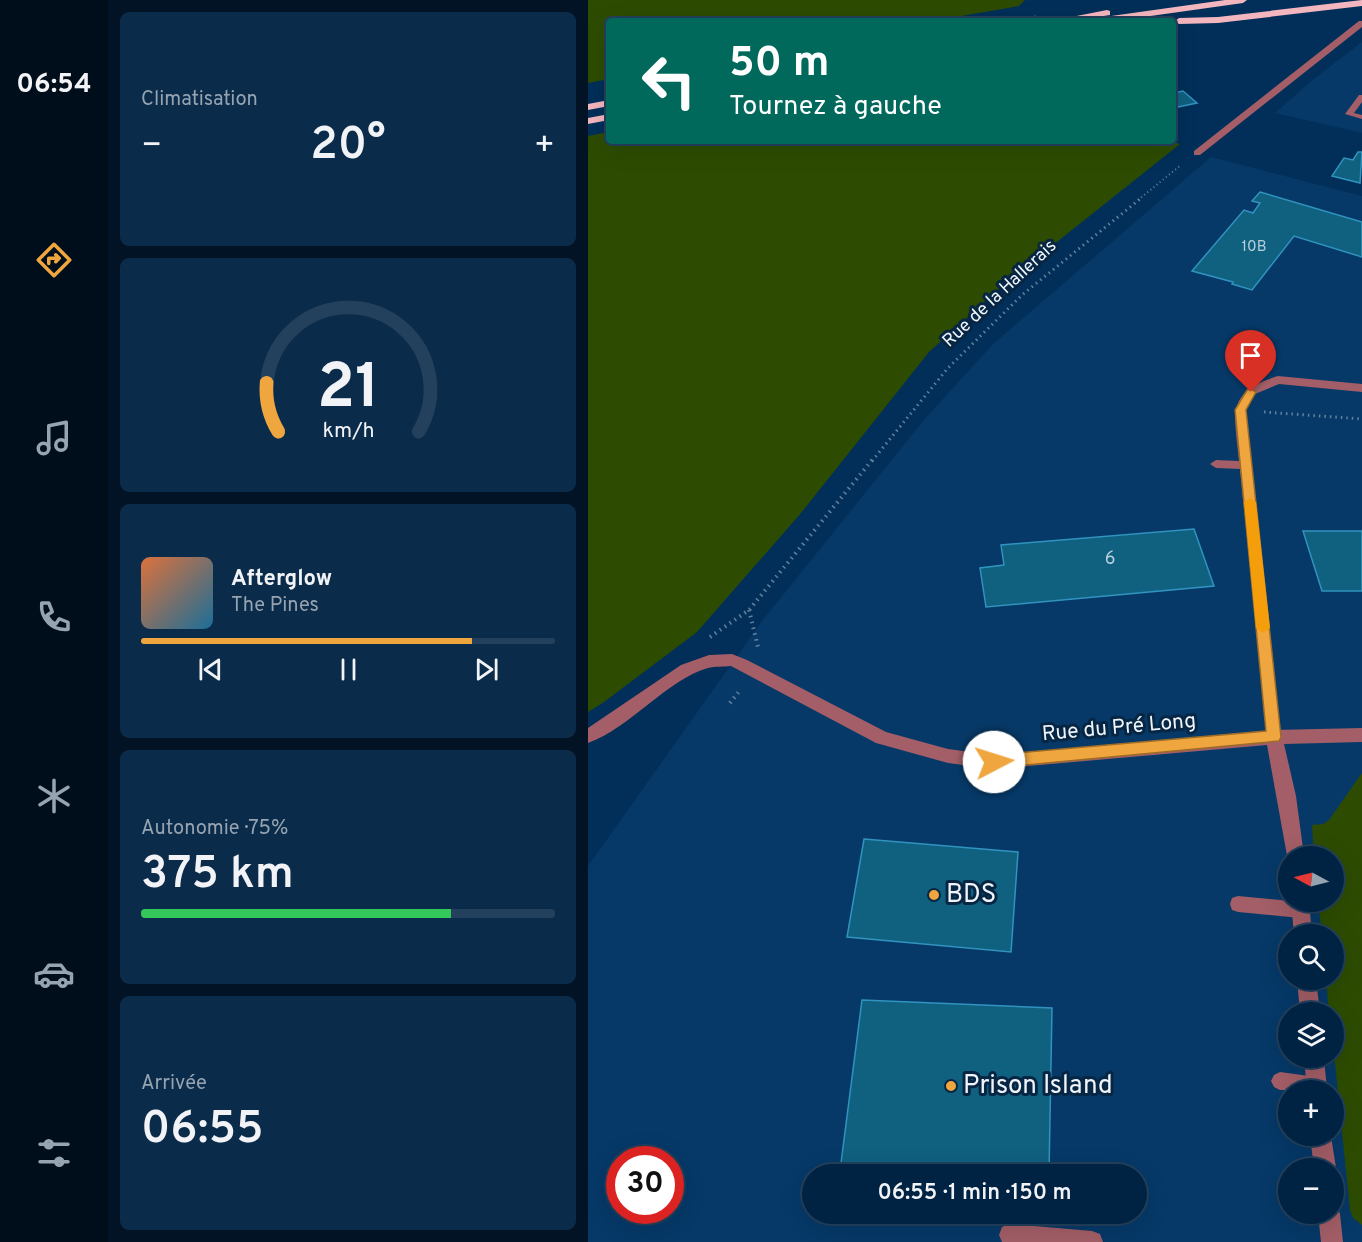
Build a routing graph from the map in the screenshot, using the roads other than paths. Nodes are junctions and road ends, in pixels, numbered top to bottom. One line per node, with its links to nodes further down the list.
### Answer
1 (1188, 0): 5 (highway)
2 (1243, 0): 6 (highway)
3 (1319, 0): 7 (highway)
4 (1362, 3): 7 (highway)
5 (1074, 18)
6 (1118, 18)
7 (1176, 22)
8 (1362, 23): 15 (street)
9 (1362, 97): 12 (lane)
10 (606, 104): 11 (highway)
11 (588, 107)
12 (1362, 117)
13 (606, 118): 14 (highway)
14 (588, 121)
15 (1197, 153)
16 (1362, 388): 18 (lane)
17 (1215, 464): 18 (lane)
18 (1246, 465): 21 (lane)
19 (1362, 735): 21 (street, Rue du Pré Long)
20 (588, 736): 21 (street, Rue du Pré Long)
21 (1274, 737): 22 (street)
22 (1294, 846)
23 (1238, 904): 24 (lane)
24 (1278, 905)
25 (1330, 1224): 28 (street)
26 (1010, 1235): 27 (street)
27 (1092, 1242)
28 (1332, 1242)

